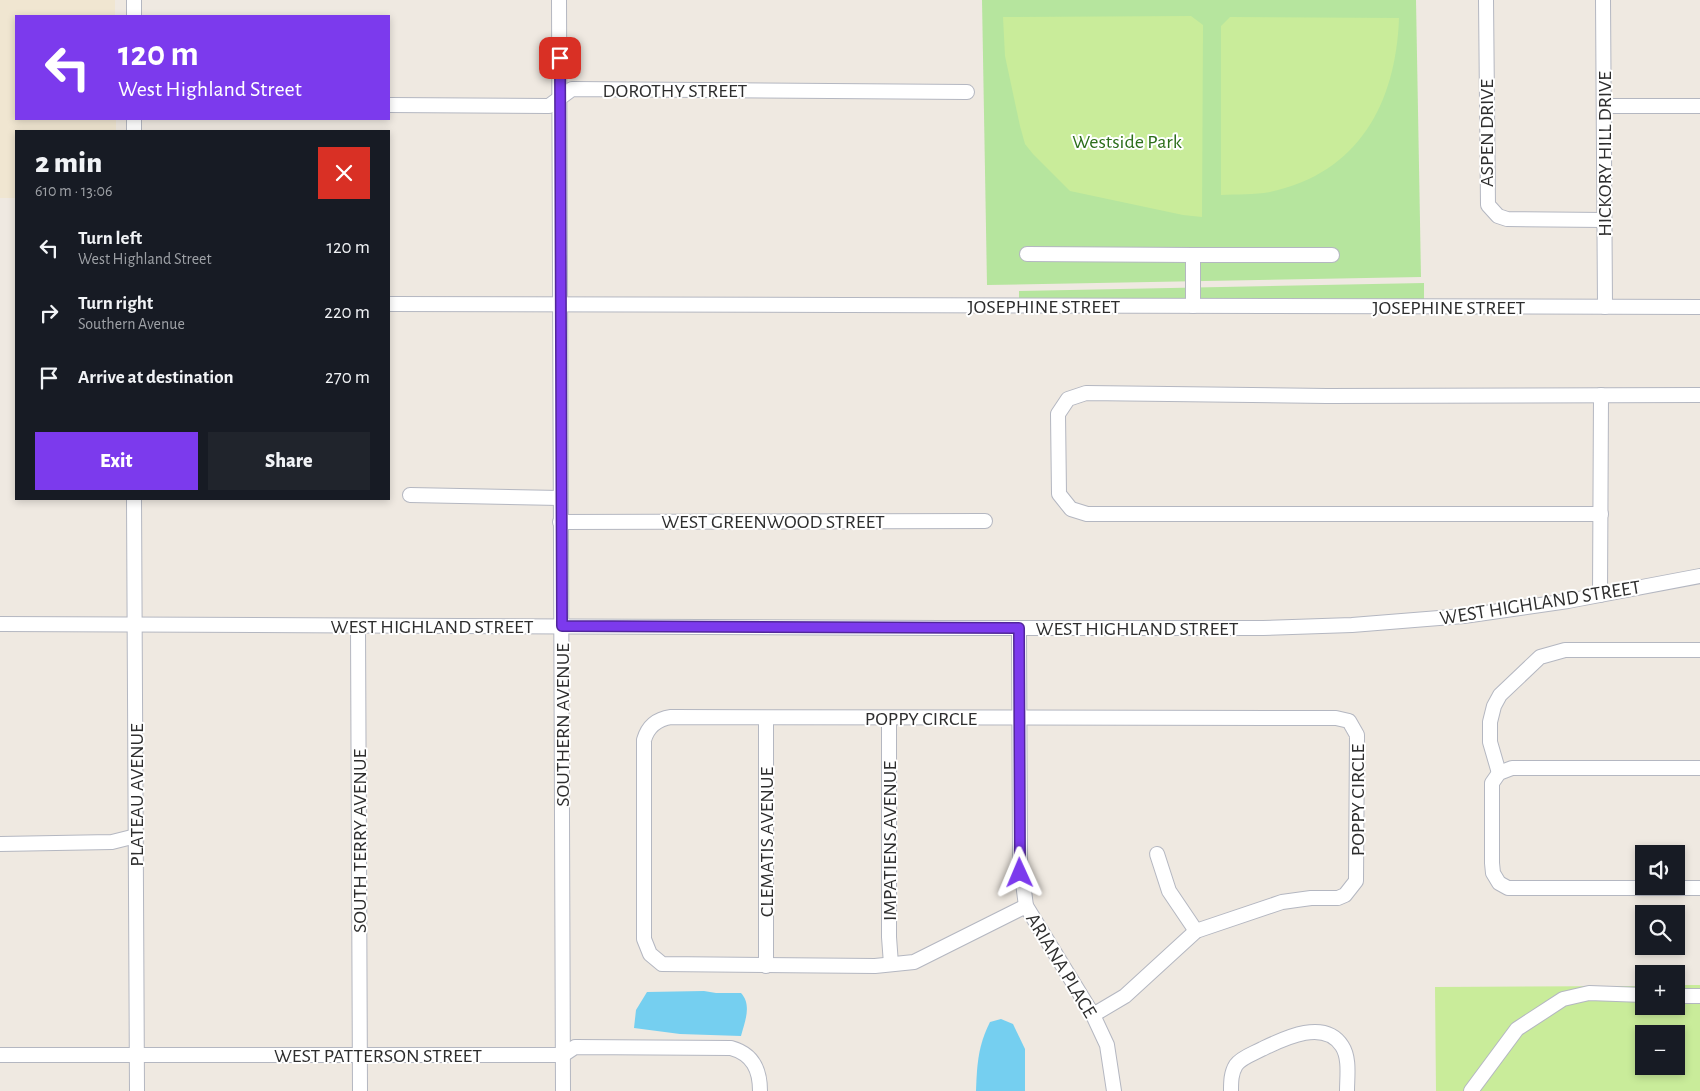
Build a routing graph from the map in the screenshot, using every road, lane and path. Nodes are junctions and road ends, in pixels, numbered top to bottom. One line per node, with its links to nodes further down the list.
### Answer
1 (134, 0): 5 (street)
2 (559, 0): 7 (street, SOUTHERN AVENUE)
3 (1486, 0): 11 (street, ASPEN DRIVE)
4 (1603, 0): 9 (street, HICKORY HILL DRIVE)
5 (134, 15)
6 (967, 92): 7 (street, DOROTHY STREET)
7 (560, 97): 8 (street, DOROTHY STREET); 16 (street, SOUTHERN AVENUE)
8 (390, 105)
9 (1604, 106): 10 (street); 11 (street, HICKORY HILL DRIVE)
10 (1700, 106)
11 (1604, 220): 18 (street, HICKORY HILL DRIVE)
12 (1027, 254): 13 (street)
13 (1193, 255): 14 (street); 17 (street)
14 (1332, 255)
15 (390, 304): 16 (street, JOSEPHINE STREET)
16 (560, 304): 17 (street, JOSEPHINE STREET); 23 (street, SOUTHERN AVENUE)
17 (1193, 306): 18 (street, JOSEPHINE STREET)
18 (1605, 308): 19 (street, JOSEPHINE STREET)
19 (1700, 308)
20 (1602, 395): 21 (street); 25 (street); 25 (street)
21 (1700, 395)
22 (410, 495): 23 (street)
23 (560, 498): 27 (street, SOUTHERN AVENUE)
24 (134, 500): 31 (street, PLATEAU AVENUE)
25 (1601, 514): 29 (street)
26 (985, 521): 27 (street, WEST GREENWOOD STREET)
27 (560, 522): 33 (street, SOUTHERN AVENUE)
28 (1700, 576): 29 (street, WEST HIGHLAND STREET)
29 (1600, 595): 34 (street, WEST HIGHLAND STREET)
30 (0, 624): 31 (street, WEST HIGHLAND STREET)
31 (136, 625): 32 (street, WEST HIGHLAND STREET); 41 (street, PLATEAU AVENUE)
32 (358, 626): 33 (street, WEST HIGHLAND STREET); 54 (street, SOUTH TERRY AVENUE)
33 (562, 626): 34 (street, WEST HIGHLAND STREET); 55 (street, SOUTHERN AVENUE)
34 (1019, 628): 38 (street, ARIANA PLACE)
35 (1700, 650): 40 (street)
36 (766, 718): 37 (street, POPPY CIRCLE); 48 (street, CLEMATIS AVENUE); 48 (street, POPPY CIRCLE)
37 (889, 718): 38 (street, POPPY CIRCLE); 47 (street, IMPATIENS AVENUE)
38 (1019, 718): 45 (street, ARIANA PLACE); 46 (street, POPPY CIRCLE)
39 (1700, 768): 40 (street)
40 (1499, 773): 44 (street)
41 (136, 836): 42 (street); 56 (street, PLATEAU AVENUE)
42 (0, 844)
43 (1157, 854): 46 (street)
44 (1700, 888)
45 (1026, 906): 47 (street, POPPY CIRCLE); 52 (street, ARIANA PLACE)
46 (1196, 931): 52 (street, POPPY CIRCLE)
47 (891, 964): 48 (street, POPPY CIRCLE)
48 (766, 966)
49 (1635, 995): 64 (street)
50 (1685, 996): 51 (street)
51 (1700, 996)
52 (1093, 1015): 61 (street, ARIANA PLACE)
53 (0, 1055): 56 (street, WEST PATTERSON STREET)
54 (359, 1055): 55 (street, WEST PATTERSON STREET); 56 (street, WEST PATTERSON STREET); 58 (street, SOUTH TERRY AVENUE)
55 (563, 1055): 59 (street, SOUTHERN AVENUE); 60 (street, WEST PATTERSON STREET)
56 (137, 1056): 57 (street, PLATEAU AVENUE)
57 (137, 1091)
58 (360, 1091)
59 (563, 1091)
60 (760, 1091)
61 (1114, 1091)
62 (1231, 1091): 63 (street)
63 (1347, 1091)
64 (1471, 1091)

